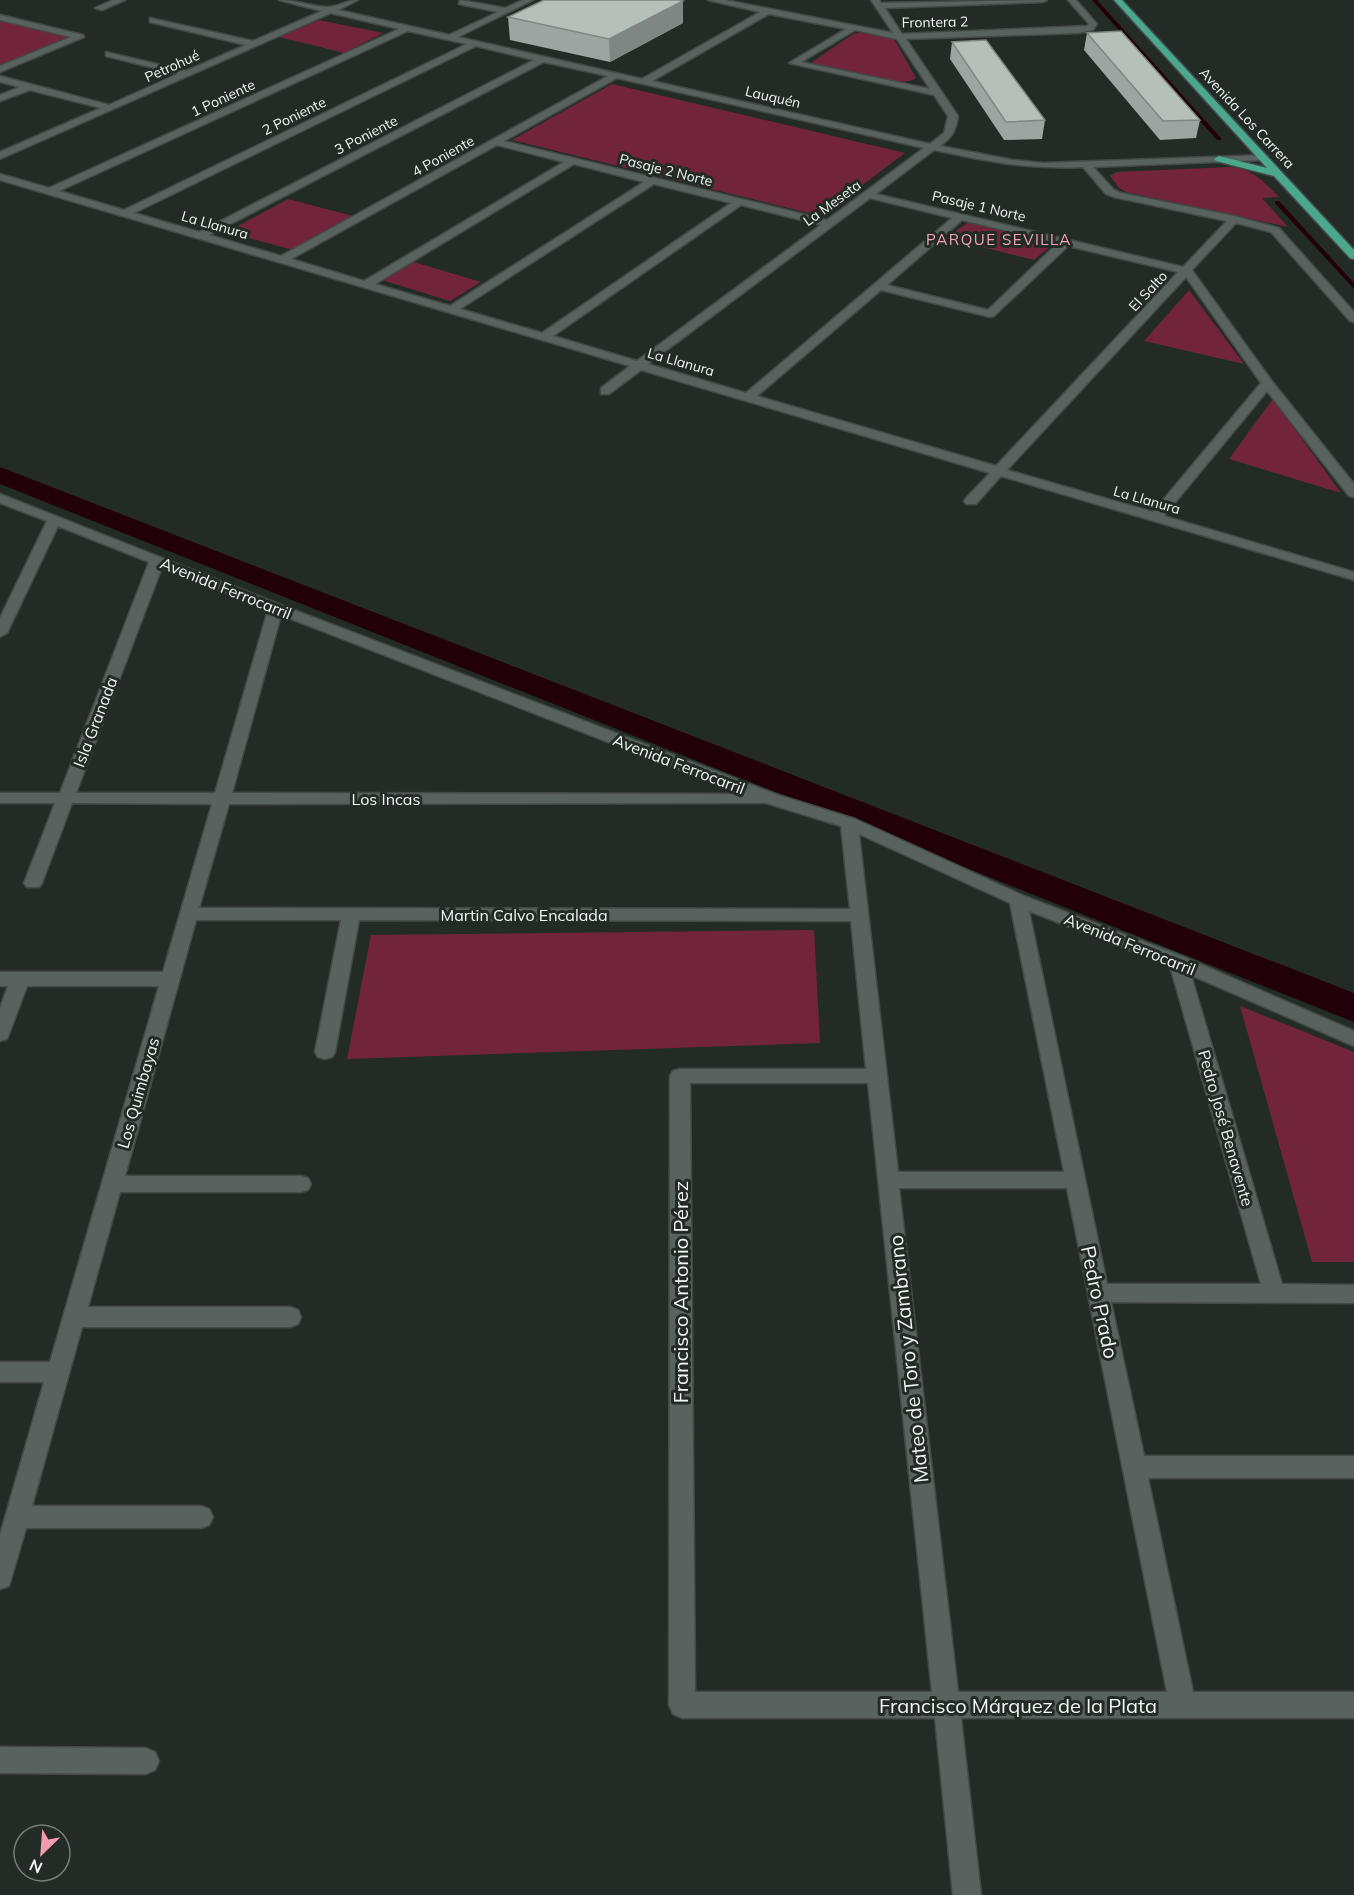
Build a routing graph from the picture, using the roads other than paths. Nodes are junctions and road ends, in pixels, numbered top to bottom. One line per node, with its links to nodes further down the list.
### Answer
1 (121, 0): 11 (street)
2 (283, 0): 12 (street, Lauquén)
3 (354, 0): 12 (street, Petrohué)
4 (465, 0): 13 (street)
5 (529, 0): 13 (street)
6 (712, 0): 14 (street, Frontera 2)
7 (1043, 0): 10 (street)
8 (1072, 0): 20 (street, Frontera 2)
9 (1118, 0): 35 (main road, Avenida Los Carrera)
10 (877, 3): 20 (street, La Meseta)
11 (99, 8)
12 (330, 10): 17 (street, Lauquén); 22 (street, Petrohué)
13 (506, 11): 19 (street)
14 (767, 11): 18 (street, Frontera 2); 29 (street)
15 (0, 17): 25 (street)
16 (153, 20): 22 (street)
17 (408, 28): 19 (street, Lauquén); 45 (street, 1 Poniente)
18 (853, 28): 20 (street, Frontera 2); 31 (street)
19 (452, 37): 21 (street, Lauquén)
20 (901, 37): 31 (street, La Meseta)
21 (476, 43): 24 (street, Lauquén); 48 (street, 2 Poniente)
22 (254, 44): 26 (street, Petrohué)
23 (109, 54): 26 (street)
24 (544, 58): 27 (street, Lauquén); 52 (street, 3 Poniente)
25 (0, 69)
26 (186, 74): 33 (street, Petrohué)
27 (617, 75): 29 (street, Lauquén); 34 (street, 4 Poniente)
28 (0, 79): 30 (street)
29 (645, 81): 36 (street, Lauquén)
30 (29, 87): 32 (street); 33 (street)
31 (937, 93): 36 (street, La Meseta)
32 (0, 99)
33 (111, 108): 37 (street, Petrohué)
34 (496, 142): 40 (street, Pasaje 2 Norte); 55 (street, 4 Poniente)
35 (1249, 142): 38 (main road, Avenida Los Carrera); 39 (main road)
36 (932, 147): 41 (street, Lauquén); 46 (street, La Meseta)
37 (0, 156)
38 (1263, 157): 39 (street, Lauquén); 42 (main road, Avenida Los Carrera)
39 (1219, 159): 41 (street, Lauquén); 42 (main road)
40 (572, 161): 44 (street, Pasaje 2 Norte); 57 (street)
41 (1091, 162): 50 (street)
42 (1278, 173): 54 (main road, Avenida Los Carrera)
43 (0, 177): 45 (street, La Llanura)
44 (652, 180): 47 (street, Pasaje 2 Norte); 59 (street)
45 (50, 192): 48 (street, La Llanura)
46 (869, 195): 49 (street, Pasaje 1 Norte); 51 (street, La Meseta)
47 (739, 202): 51 (street, Pasaje 2 Norte); 61 (street)
48 (124, 214): 52 (street, La Llanura)
49 (960, 216): 53 (street, Pasaje 1 Norte); 58 (street)
50 (1234, 219): 56 (street, El Salto); 60 (street)
51 (829, 224): 62 (street, La Meseta)
52 (200, 236): 55 (street, La Llanura)
53 (1066, 242): 56 (street, Pasaje 1 Norte); 58 (street)
54 (1354, 256)
55 (282, 260): 57 (street, La Llanura)
56 (1187, 271): 63 (street); 66 (street, El Salto)
57 (365, 285): 59 (street, La Llanura)
58 (878, 286): 65 (street)
59 (451, 310): 61 (street, La Llanura)
60 (1354, 319)
61 (544, 338): 62 (street, La Llanura)
62 (639, 366): 64 (street, La Meseta); 65 (street, La Llanura)
63 (1267, 383): 67 (street); 72 (street)
64 (605, 391)
65 (748, 398): 66 (street, La Llanura)
66 (999, 472): 69 (street, El Salto); 72 (street, La Llanura)
67 (1354, 493)
68 (0, 498): 71 (street, Avenida Ferrocarril)
69 (971, 501)
70 (0, 511): 71 (street)
71 (33, 511): 73 (street, Avenida Ferrocarril)
72 (1155, 518): 75 (street, La Llanura)
73 (54, 520): 74 (street, Avenida Ferrocarril); 77 (street)
74 (157, 561): 76 (street, Avenida Ferrocarril); 79 (street, Isla Granada)
75 (1354, 576)
76 (276, 608): 80 (street, Los Quimbayas); 81 (street, Avenida Ferrocarril)
77 (0, 633)
78 (0, 798): 79 (street, Los Incas)
79 (65, 798): 80 (street, Los Incas); 83 (street, Isla Granada)
80 (222, 799): 81 (street, Los Incas); 85 (street, Los Quimbayas)
81 (772, 799): 82 (street, Avenida Ferrocarril)
82 (849, 823): 84 (street, Avenida Ferrocarril); 87 (street, Mateo de Toro y Zambrano)
83 (33, 883)
84 (1018, 900): 88 (street, Avenida Ferrocarril); 97 (street, Pedro Prado)
85 (189, 914): 86 (street, Martin Calvo Encalada); 91 (street, Los Quimbayas)
86 (351, 915): 87 (street, Martin Calvo Encalada); 94 (street)
87 (859, 915): 95 (street, Mateo de Toro y Zambrano)
88 (1178, 962): 93 (street, Avenida Ferrocarril); 101 (street, Pedro José Benavente)
89 (0, 979): 90 (street)
90 (20, 979): 91 (street); 92 (street)
91 (171, 979): 98 (street, Los Quimbayas)
92 (0, 1034)
93 (1354, 1039)
94 (325, 1052)
95 (877, 1076): 96 (street, Mateo de Toro y Zambrano); 112 (street, Francisco Antonio Pérez)
96 (889, 1179): 97 (street); 113 (street, Mateo de Toro y Zambrano)
97 (1075, 1180): 100 (street, Pedro Prado)
98 (112, 1184): 99 (street); 103 (street, Los Quimbayas)
99 (302, 1184)
100 (1098, 1293): 101 (street); 107 (street, Pedro Prado)
101 (1274, 1293): 102 (street)
102 (1354, 1293)
103 (74, 1317): 104 (street); 106 (street, Los Quimbayas)
104 (290, 1317)
105 (0, 1372): 106 (street)
106 (58, 1372): 109 (street, Los Quimbayas)
107 (1134, 1467): 108 (street); 114 (street, Pedro Prado)
108 (1354, 1467)
109 (17, 1517): 110 (street); 111 (street, Los Quimbayas)
110 (201, 1517)
111 (0, 1577)
112 (682, 1705): 113 (street, Francisco Márquez de la Plata)
113 (946, 1705): 114 (street, Francisco Márquez de la Plata); 118 (street, Mateo de Toro y Zambrano)
114 (1183, 1705): 115 (street, Francisco Márquez de la Plata)
115 (1354, 1705)
116 (0, 1760): 117 (street)
117 (146, 1761)
118 (967, 1895)

